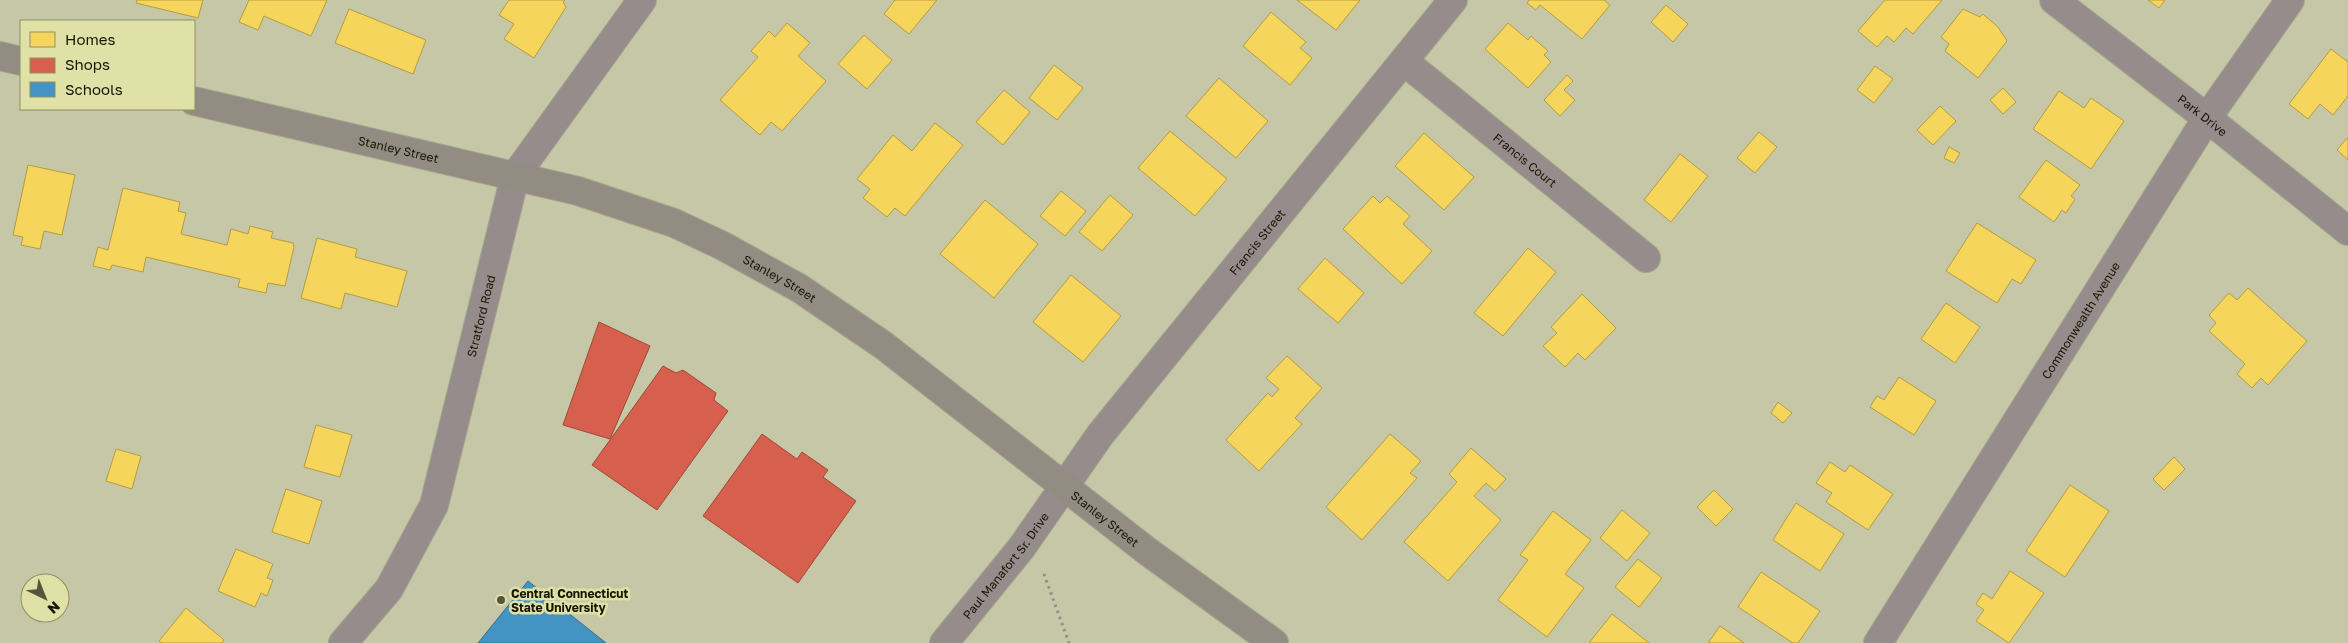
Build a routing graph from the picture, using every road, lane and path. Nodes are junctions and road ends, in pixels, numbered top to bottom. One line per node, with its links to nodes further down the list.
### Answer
1 (642, 0): 10 (street, Stratford Road)
2 (1453, 0): 7 (street, Francis Street)
3 (2054, 0): 9 (street, Park Drive)
4 (2290, 0): 9 (street, Commonwealth Avenue)
5 (0, 56): 6 (main road)
6 (20, 61)
7 (1404, 62): 12 (street, Francis Court); 13 (street, Francis Street)
8 (195, 101): 10 (main road, Stanley Street)
9 (2206, 118): 11 (street, Park Drive); 19 (street, Commonwealth Avenue)
10 (515, 176): 13 (main road, Stanley Street); 15 (street, Stratford Road)
11 (2348, 231)
12 (1646, 258)
13 (1064, 486): 16 (street, Paul Manafort Sr. Drive); 18 (main road, Stanley Street)
14 (1044, 574): 17 (path)
15 (343, 643)
16 (944, 643)
17 (1069, 643)
18 (1274, 643)
19 (1878, 643)

